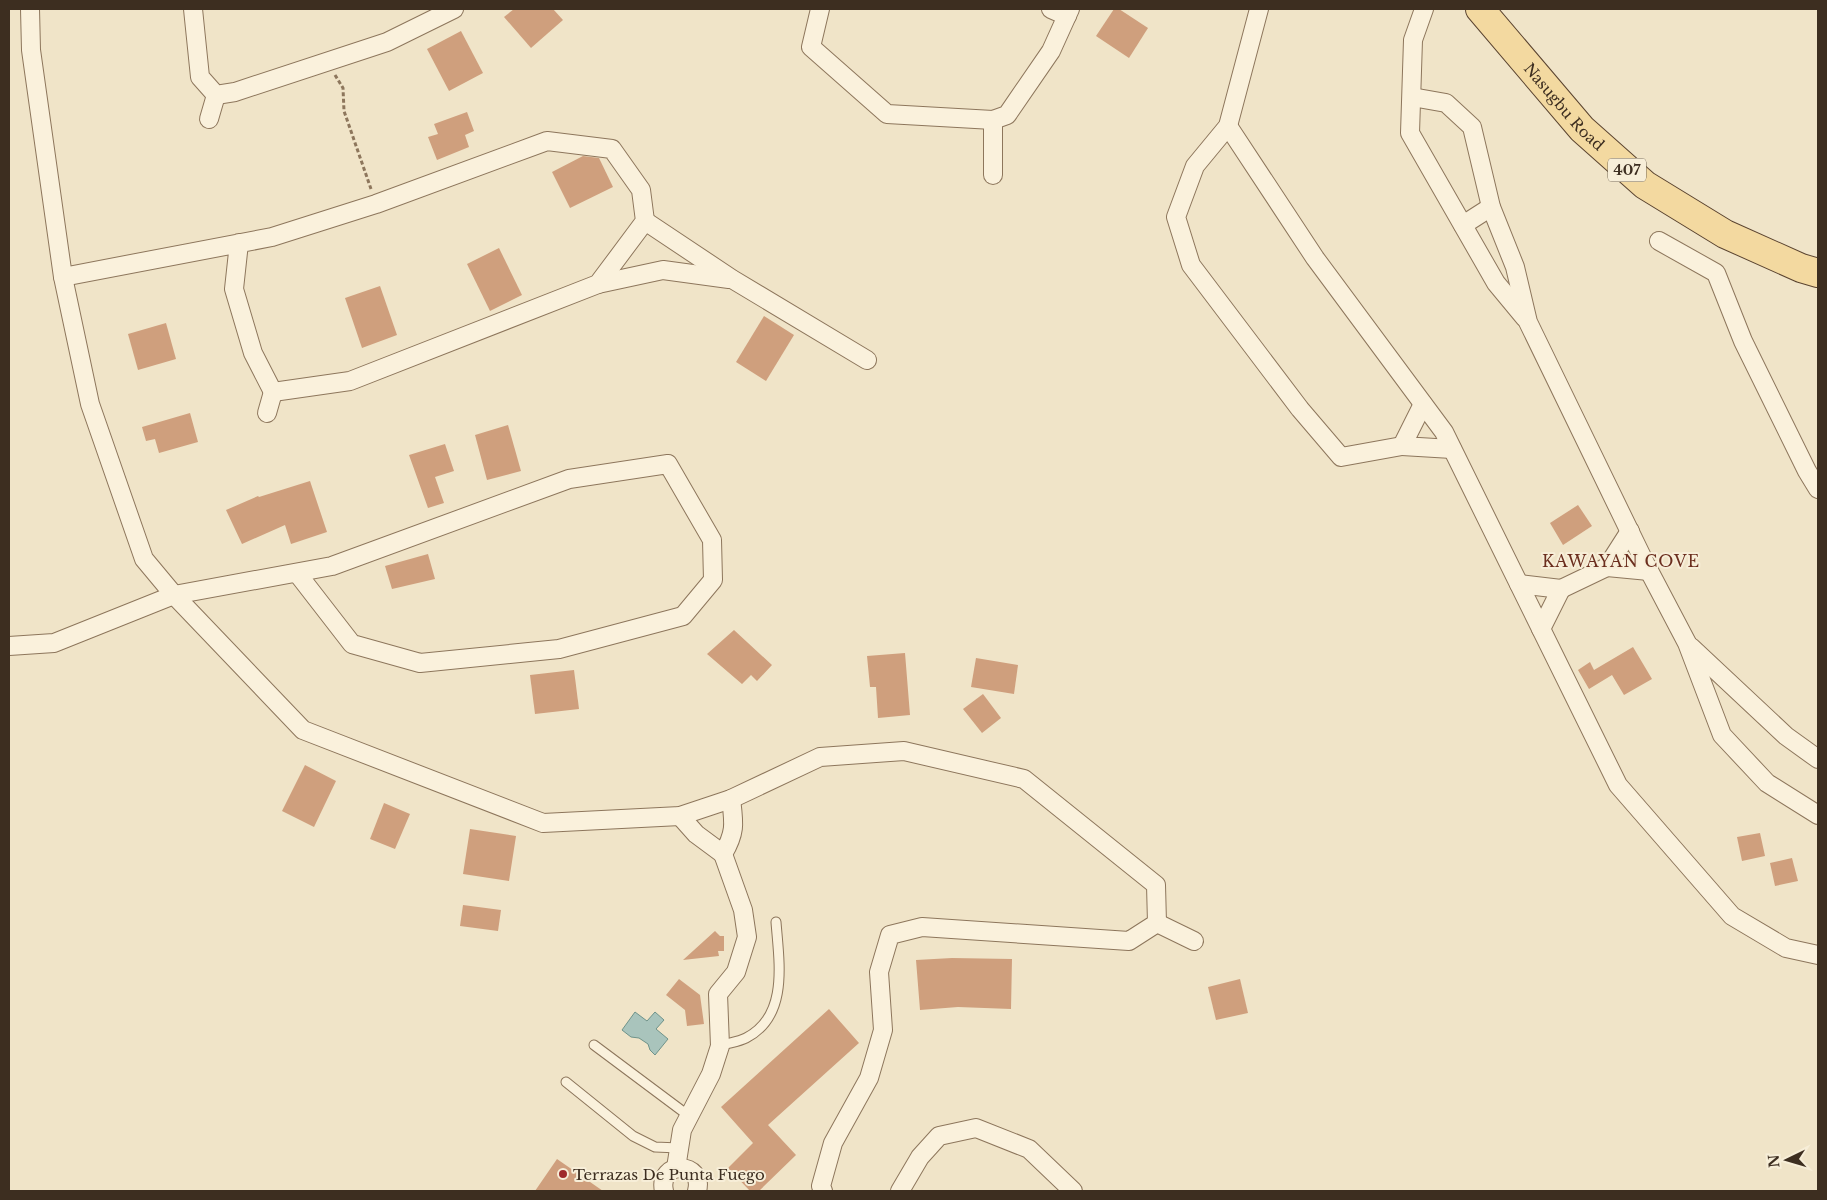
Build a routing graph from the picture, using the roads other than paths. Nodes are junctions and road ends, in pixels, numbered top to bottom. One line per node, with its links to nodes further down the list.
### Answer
1 (30, 9): 22 (street)
2 (193, 9): 10 (street)
3 (454, 9): 10 (street)
4 (820, 9): 13 (street)
5 (1051, 9): 9 (street)
6 (1259, 9): 14 (street)
7 (1424, 9): 11 (street)
8 (1480, 9): 21 (main road, Nasugbu Road / 407)
9 (1068, 13): 13 (street)
10 (216, 95): 12 (street)
11 (1412, 97): 16 (street); 18 (street)
12 (209, 119)
13 (993, 120): 15 (street)
14 (1228, 126): 28 (street); 30 (street)
15 (992, 175)
16 (1491, 207): 18 (street); 25 (street)
17 (645, 221): 20 (street); 23 (street); 24 (street)
18 (1463, 225): 25 (street)
19 (1659, 241): 32 (street)
20 (239, 243): 22 (street); 27 (street)
21 (1818, 273)
22 (63, 277): 39 (street)
23 (732, 279): 24 (street); 26 (street)
24 (598, 284): 27 (street)
25 (1528, 322): 33 (street)
26 (867, 360)
27 (274, 392): 29 (street)
28 (1423, 404): 30 (street); 31 (street)
29 (268, 413)
30 (1402, 446): 31 (street)
31 (1452, 449): 37 (street)
32 (1818, 489)
33 (1630, 531): 34 (street); 35 (street)
34 (1607, 567): 35 (street); 38 (street)
35 (1649, 571): 41 (street)
36 (296, 573): 36 (street); 39 (street)
37 (1519, 584): 38 (street); 40 (street)
38 (1562, 589): 40 (street)
39 (174, 595): 42 (street); 45 (street)
40 (1541, 629): 51 (street)
41 (1687, 644): 43 (street); 46 (street)
42 (9, 646)
43 (1818, 759)
44 (731, 799): 45 (street); 47 (street); 49 (street)
45 (680, 816): 47 (street)
46 (1818, 816)
47 (723, 854): 53 (street)
48 (776, 922): 53 (lane)
49 (1158, 923): 50 (street); 60 (street)
50 (1194, 940)
51 (1817, 957)
52 (594, 1045): 55 (lane)
53 (720, 1046): 55 (street)
54 (566, 1082): 56 (lane)
55 (690, 1116): 56 (street)
56 (679, 1148): 57 (street)
57 (676, 1168): 58 (street); 59 (street)
58 (664, 1191)
59 (697, 1191)
60 (823, 1191)
61 (900, 1191): 62 (street)
62 (1073, 1191)

